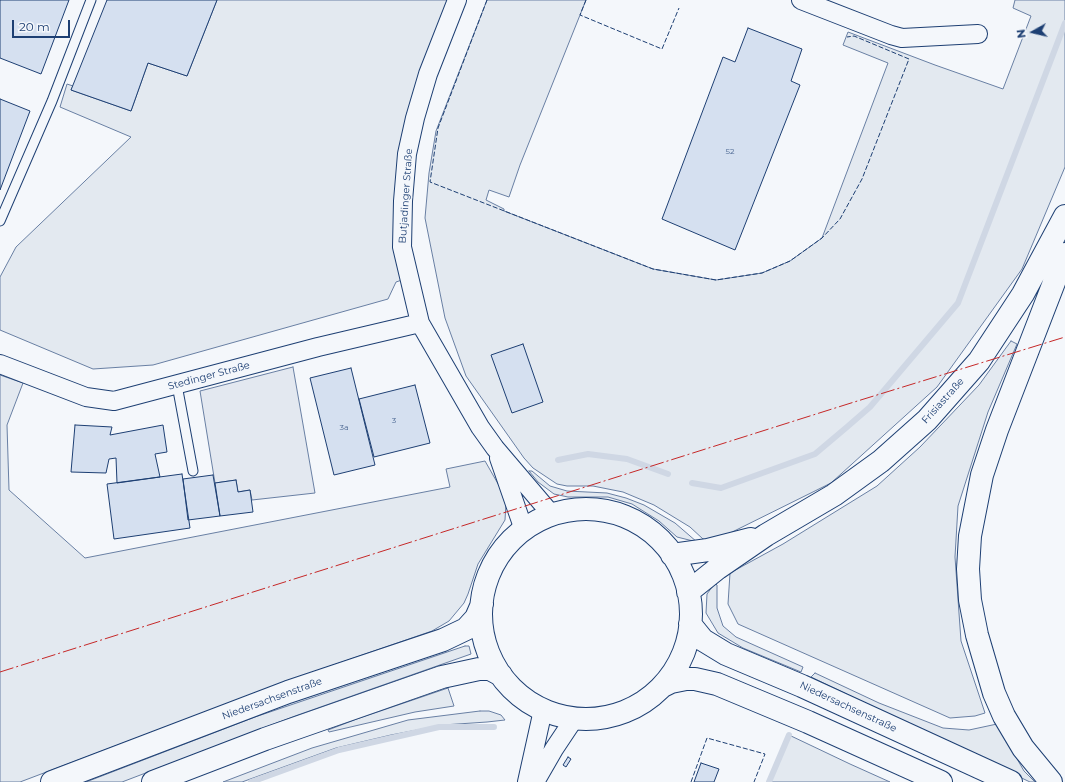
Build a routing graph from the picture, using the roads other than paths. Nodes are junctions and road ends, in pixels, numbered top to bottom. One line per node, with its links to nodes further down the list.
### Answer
1 (91, 0): 6 (lane)
2 (457, 0): 8 (street, Butjadinger Straße)
3 (802, 0): 4 (street)
4 (978, 34)
5 (1065, 216): 15 (main road, Frisiastraße)
6 (0, 221)
7 (1065, 254): 30 (main road)
8 (420, 324): 10 (street, Stedinger Straße); 11 (street, Butjadinger Straße)
9 (0, 364): 10 (street, Stedinger Straße)
10 (177, 385): 12 (lane)
11 (496, 448): 13 (street, Butjadinger Straße); 14 (street, Butjadinger Straße)
12 (193, 471)
13 (552, 515): 14 (main road, Niedersachsenstraße); 16 (main road, Niedersachsenstraße)
14 (524, 530): 18 (main road, Niedersachsenstraße)
15 (766, 535): 16 (main road, Frisiastraße); 17 (main road, Frisiastraße)
16 (672, 555): 17 (main road, Niedersachsenstraße)
17 (688, 592): 19 (main road, Niedersachsenstraße)
18 (482, 604): 20 (main road, Niedersachsenstraße); 24 (main road, Niedersachsenstraße)
19 (690, 624): 21 (main road, Niedersachsenstraße); 29 (main road, Niedersachsenstraße)
20 (501, 675): 22 (main road, Niedersachsenstraße); 25 (main road)
21 (662, 686): 23 (main road, Niedersachsenstraße); 28 (main road, Niedersachsenstraße)
22 (543, 710): 23 (main road, Niedersachsenstraße); 26 (street)
23 (574, 719): 27 (street)
24 (52, 782)
25 (153, 782)
26 (527, 782)
27 (535, 782)
28 (941, 782)
29 (1011, 782)
30 (1051, 782)

